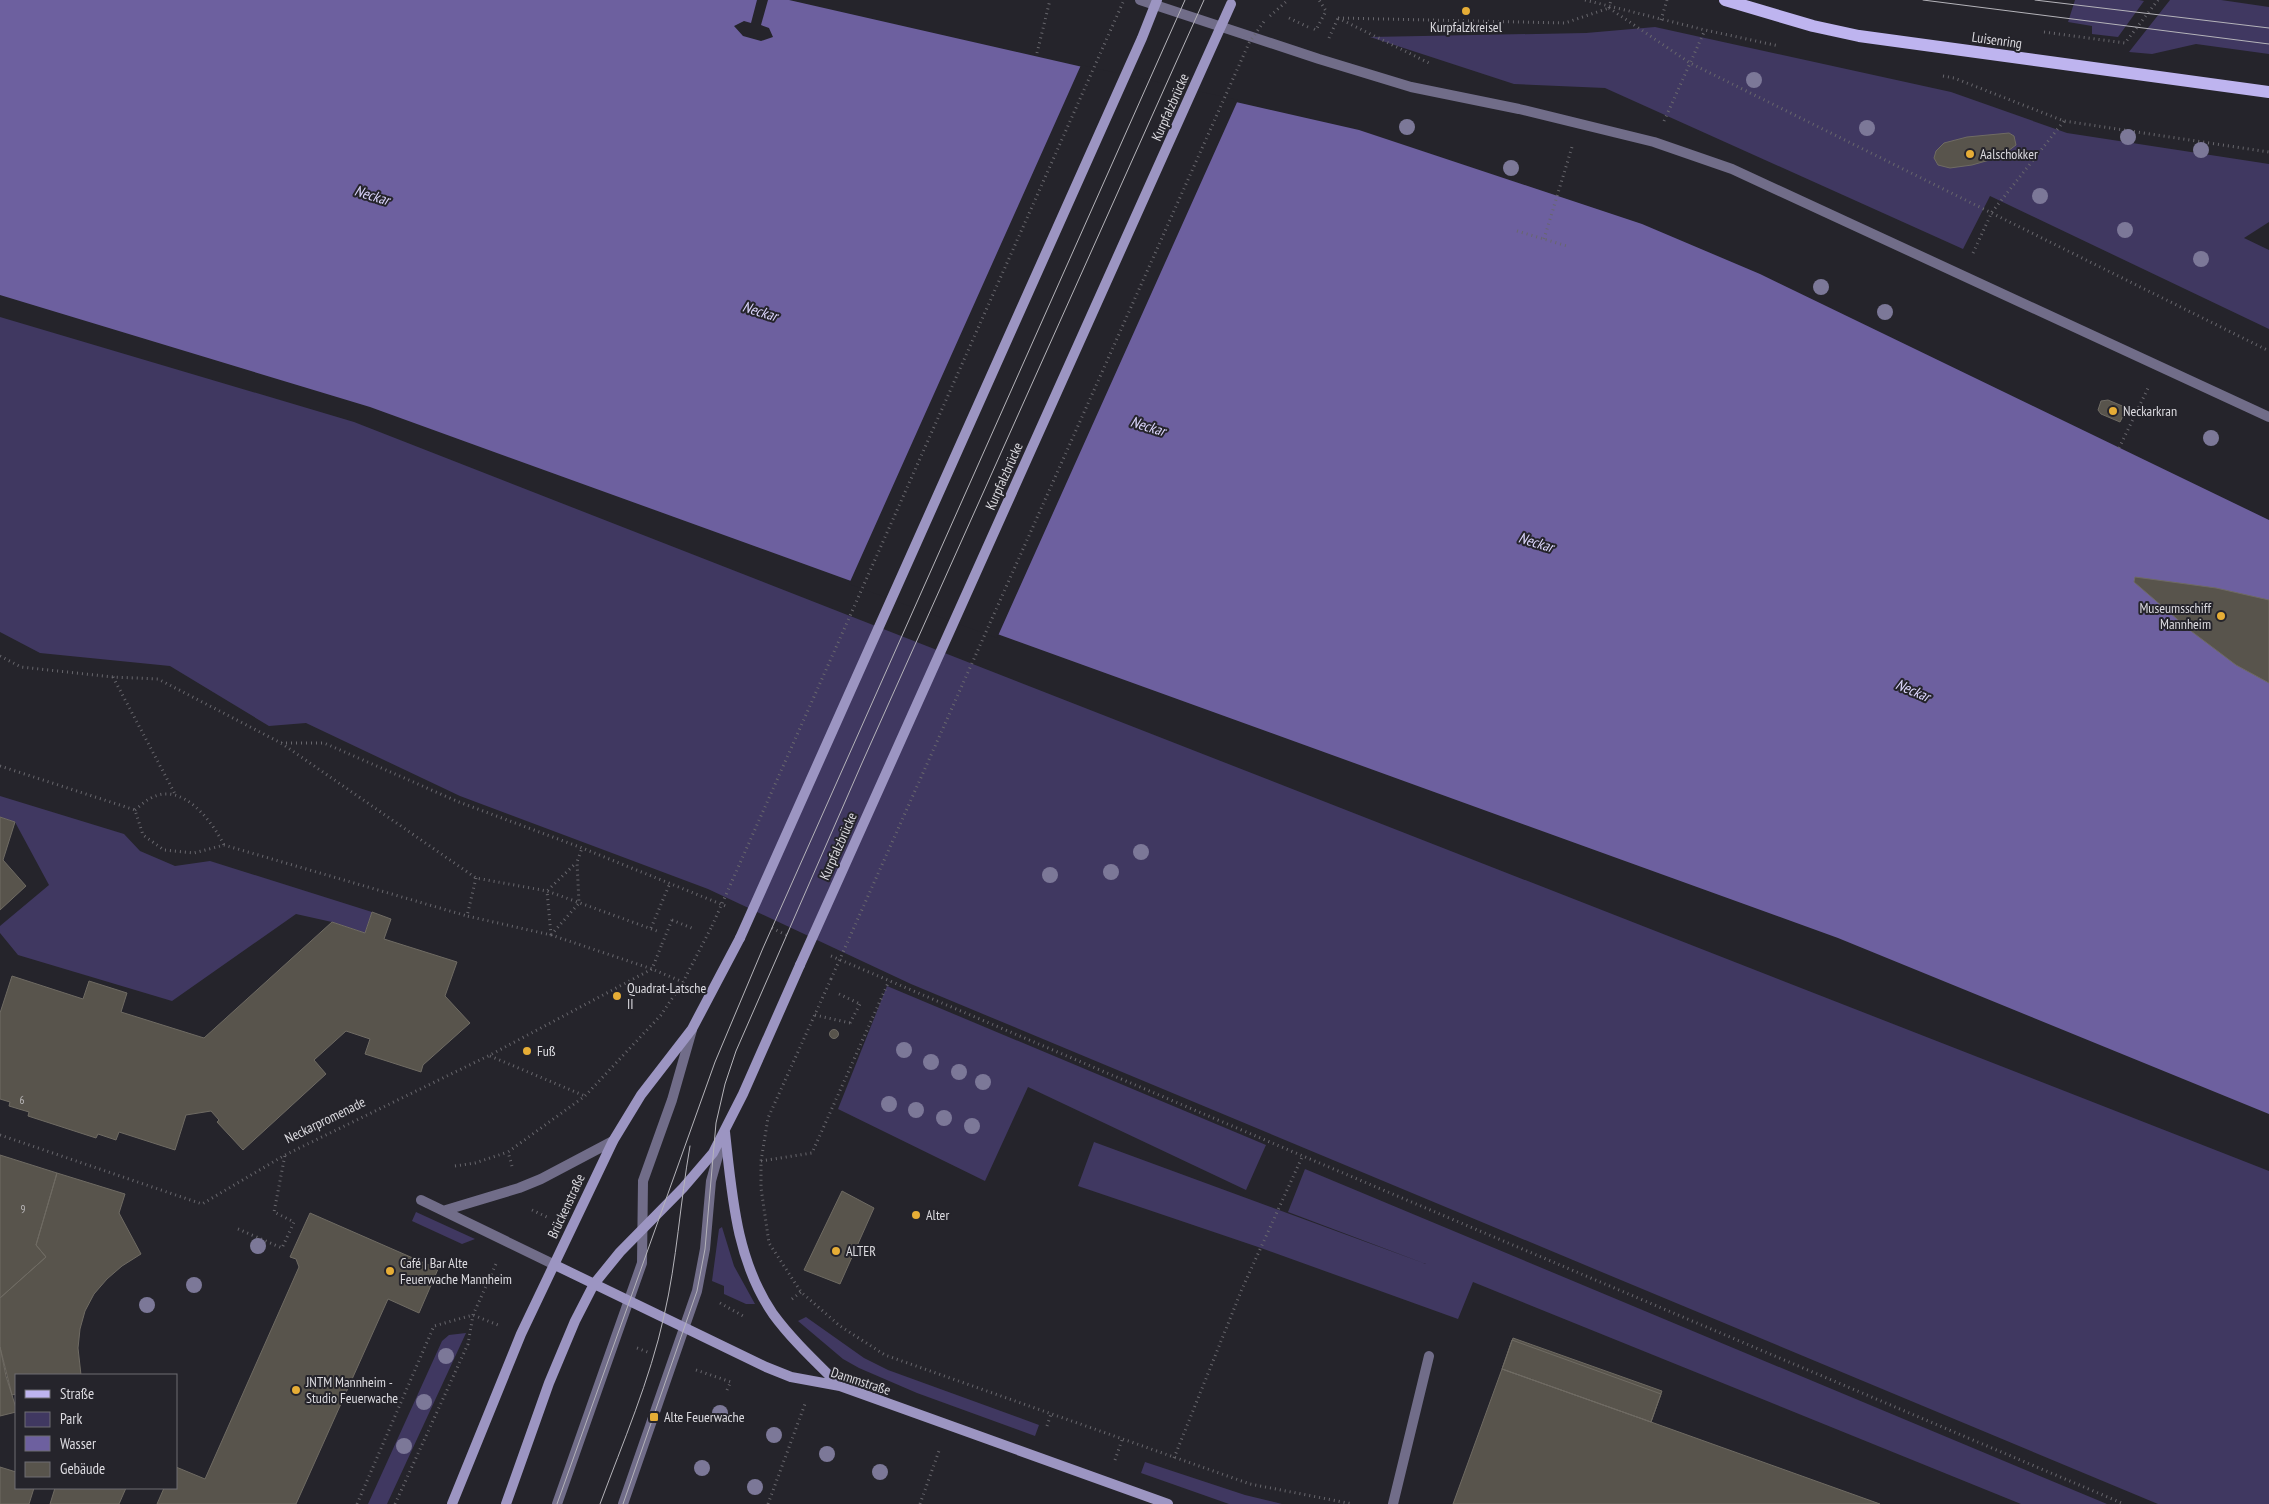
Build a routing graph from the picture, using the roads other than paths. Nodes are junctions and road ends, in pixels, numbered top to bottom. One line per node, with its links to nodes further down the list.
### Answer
1 (1140, 0): 6 (lane)
2 (1157, 0): 7 (main road, Brückenstraße, bridge)
3 (1724, 0): 5 (main road, Luisenring)
4 (1233, 2): 8 (main road, Kurpfalzbrücke, bridge)
5 (2269, 92)
6 (2269, 417)
7 (692, 1029): 9 (main road, Brückenstraße); 12 (lane)
8 (725, 1132): 12 (main road); 16 (lane); 18 (main road)
9 (613, 1141): 11 (lane); 13 (main road, Brückenstraße)
10 (421, 1200): 11 (lane)
11 (446, 1210): 13 (lane)
12 (643, 1229): 14 (main road); 15 (lane)
13 (555, 1264): 14 (main road, Dammstraße); 19 (main road, Brückenstraße)
14 (594, 1284): 15 (main road, Dammstraße); 20 (main road)
15 (629, 1301): 16 (main road, Dammstraße); 21 (lane)
16 (685, 1329): 18 (main road, Dammstraße); 22 (lane)
17 (1429, 1356): 24 (lane)
18 (840, 1386): 23 (main road, Dammstraße)
19 (452, 1504)
20 (506, 1504)
21 (557, 1504)
22 (622, 1504)
23 (1168, 1504)
24 (1393, 1504)

